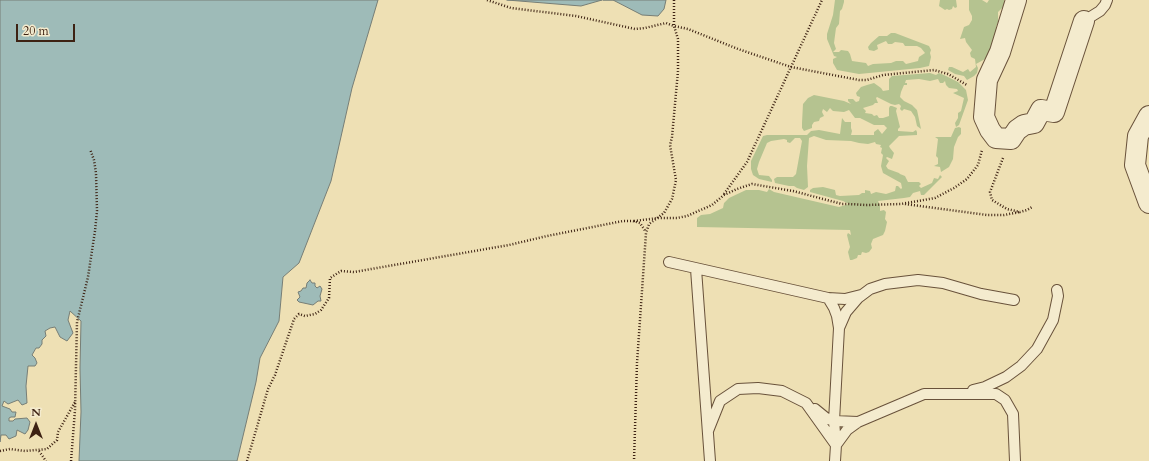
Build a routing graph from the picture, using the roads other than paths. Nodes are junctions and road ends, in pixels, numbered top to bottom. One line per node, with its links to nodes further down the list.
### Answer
1 (1016, 0): 3 (street)
2 (1107, 0): 3 (lane)
3 (1084, 21)
4 (1149, 116): 5 (street)
5 (1149, 202)
6 (669, 262): 7 (lane)
7 (696, 269): 10 (lane); 17 (lane)
8 (1057, 290): 13 (lane)
9 (863, 295): 10 (lane); 11 (lane); 12 (lane)
10 (828, 298): 12 (lane)
11 (1014, 300)
12 (838, 328): 15 (lane)
13 (957, 394): 16 (lane); 21 (lane)
14 (806, 404): 15 (lane); 17 (lane); 18 (lane)
15 (834, 421): 16 (lane); 18 (lane)
16 (858, 422): 18 (lane)
17 (707, 435): 19 (lane)
18 (836, 445): 20 (lane)
19 (710, 461)
20 (836, 461)
21 (1015, 461)

